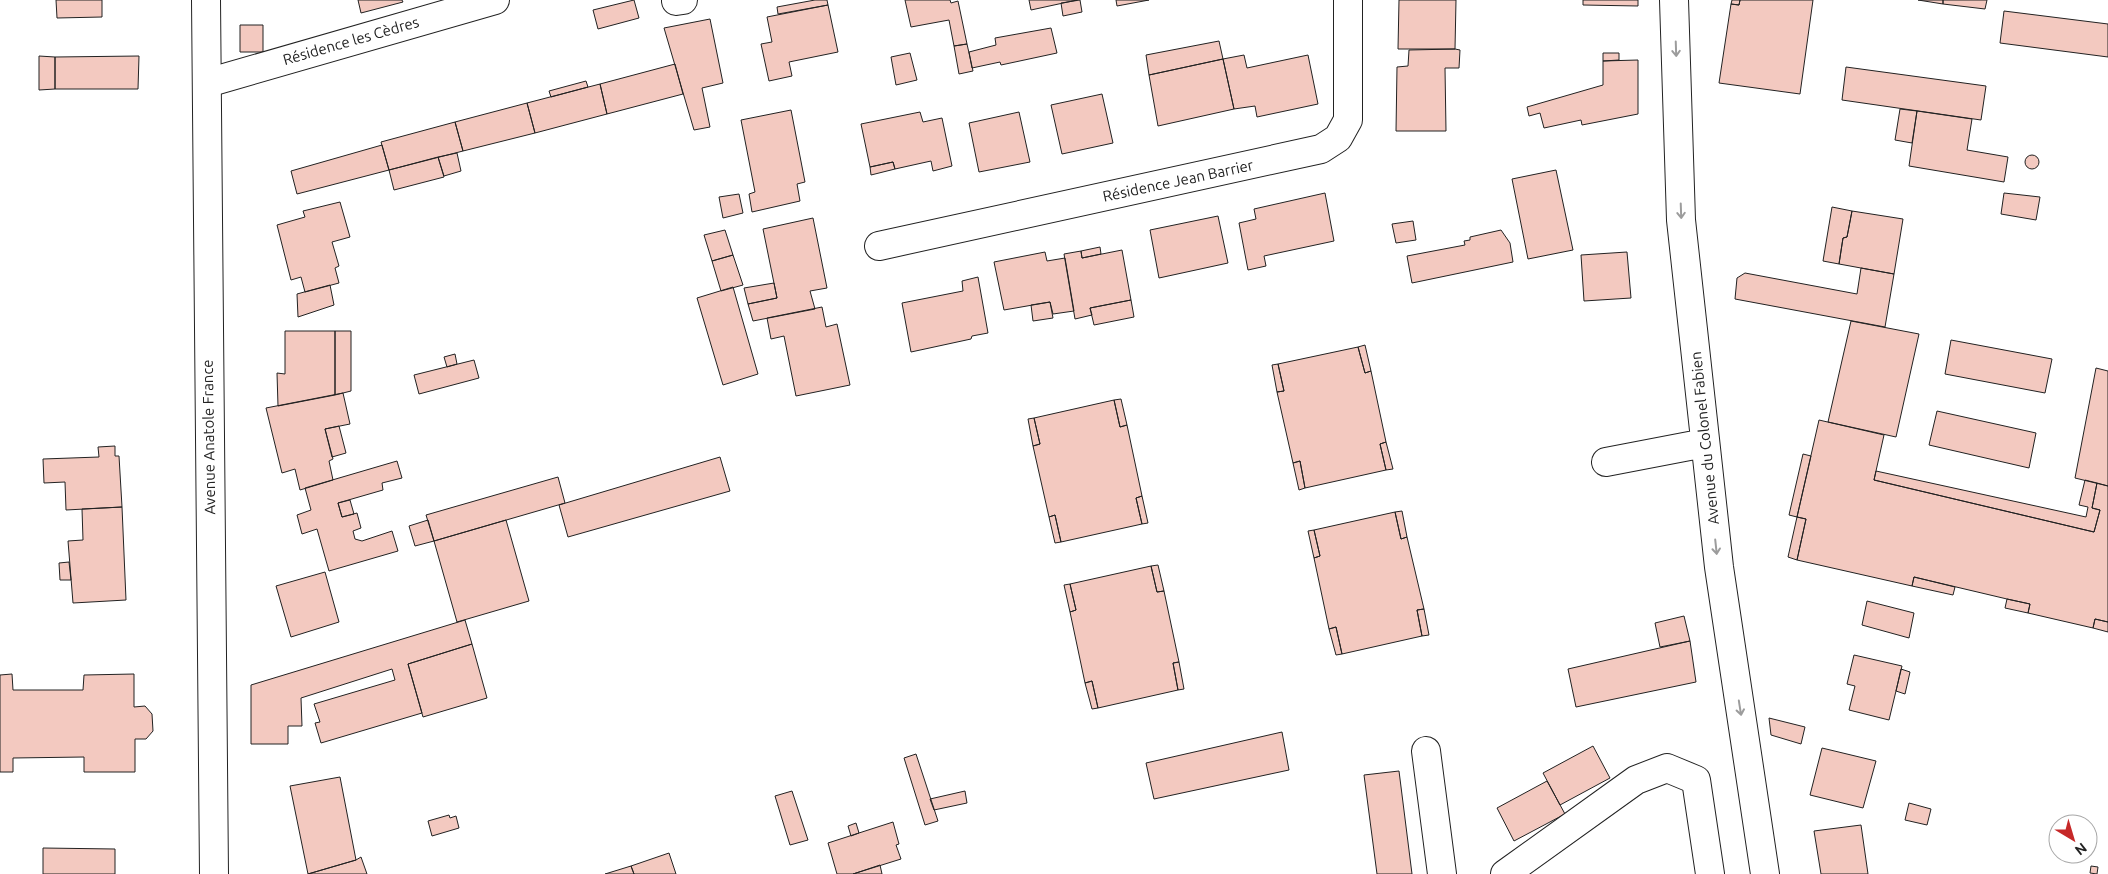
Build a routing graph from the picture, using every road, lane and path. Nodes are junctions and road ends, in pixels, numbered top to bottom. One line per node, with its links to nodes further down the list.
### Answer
1 (206, 0): 5 (street, Avenue Anatole France)
2 (495, 0): 5 (street, Résidence les Cèdres)
3 (1348, 0): 6 (street, Résidence Jean Barrier)
4 (1674, 0): 7 (street, Avenue du Colonel Fabien, one-way to 7)
5 (207, 83): 10 (street, Avenue Anatole France)
6 (879, 246)
7 (1705, 443): 8 (street); 14 (street, Avenue du Colonel Fabien, one-way to 14)
8 (1606, 462)
9 (1426, 751): 11 (street)
10 (214, 874)
11 (1442, 874)
12 (1506, 874): 13 (street)
13 (1710, 874)
14 (1765, 874)

